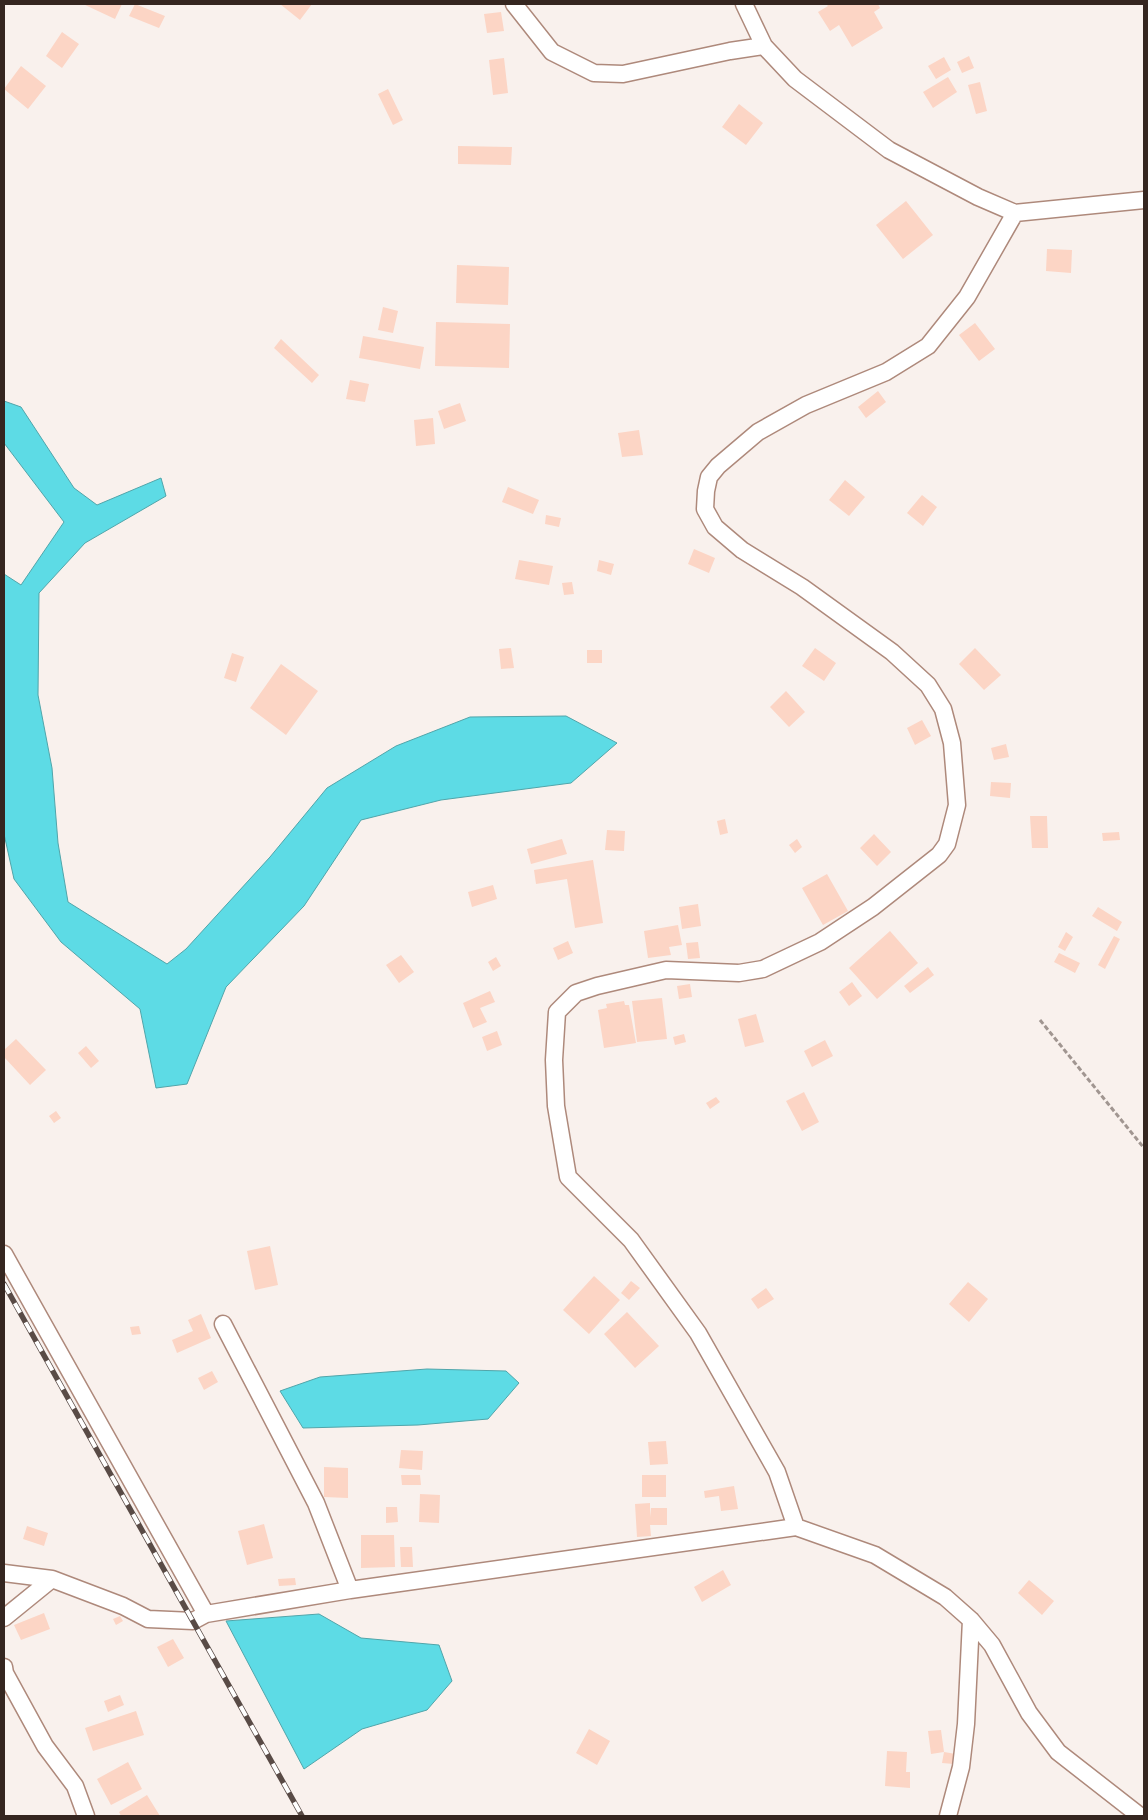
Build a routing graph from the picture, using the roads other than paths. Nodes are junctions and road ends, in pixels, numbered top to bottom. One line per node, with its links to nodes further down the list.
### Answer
1 (514, 4): 3 (street)
2 (744, 4): 3 (street)
3 (764, 46): 5 (street)
4 (1144, 200): 5 (street)
5 (1015, 214): 8 (street)
6 (4, 1254): 12 (street)
7 (224, 1324): 11 (street)
8 (796, 1527): 11 (street); 14 (street)
9 (4, 1573): 10 (street)
10 (52, 1579): 12 (street); 13 (street)
11 (350, 1590): 12 (street)
12 (206, 1614)
13 (4, 1618)
14 (972, 1620): 17 (street); 18 (street)
15 (4, 1667): 16 (street)
16 (86, 1816)
17 (948, 1816)
18 (1140, 1816)

